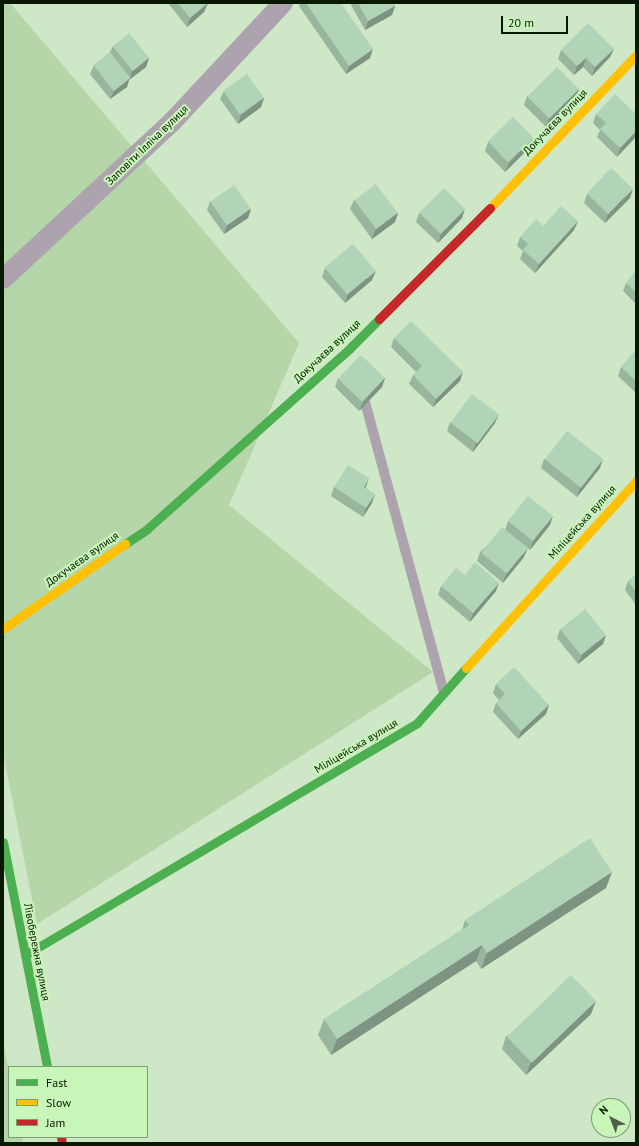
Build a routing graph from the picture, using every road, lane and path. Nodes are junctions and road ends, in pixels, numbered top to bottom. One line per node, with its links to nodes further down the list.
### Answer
1 (283, 3): 3 (street, Заповіти Ілліча вулиця)
2 (636, 55): 6 (street, Докучаєва вулиця)
3 (3, 279)
4 (358, 379): 7 (lane)
5 (636, 481): 7 (street, Міліцейська вулиця)
6 (3, 629)
7 (444, 692): 9 (street, Міліцейська вулиця)
8 (3, 842): 9 (street, Лівобережна вулиця)
9 (25, 955): 10 (street, Лівобережна вулиця)
10 (47, 1066)

